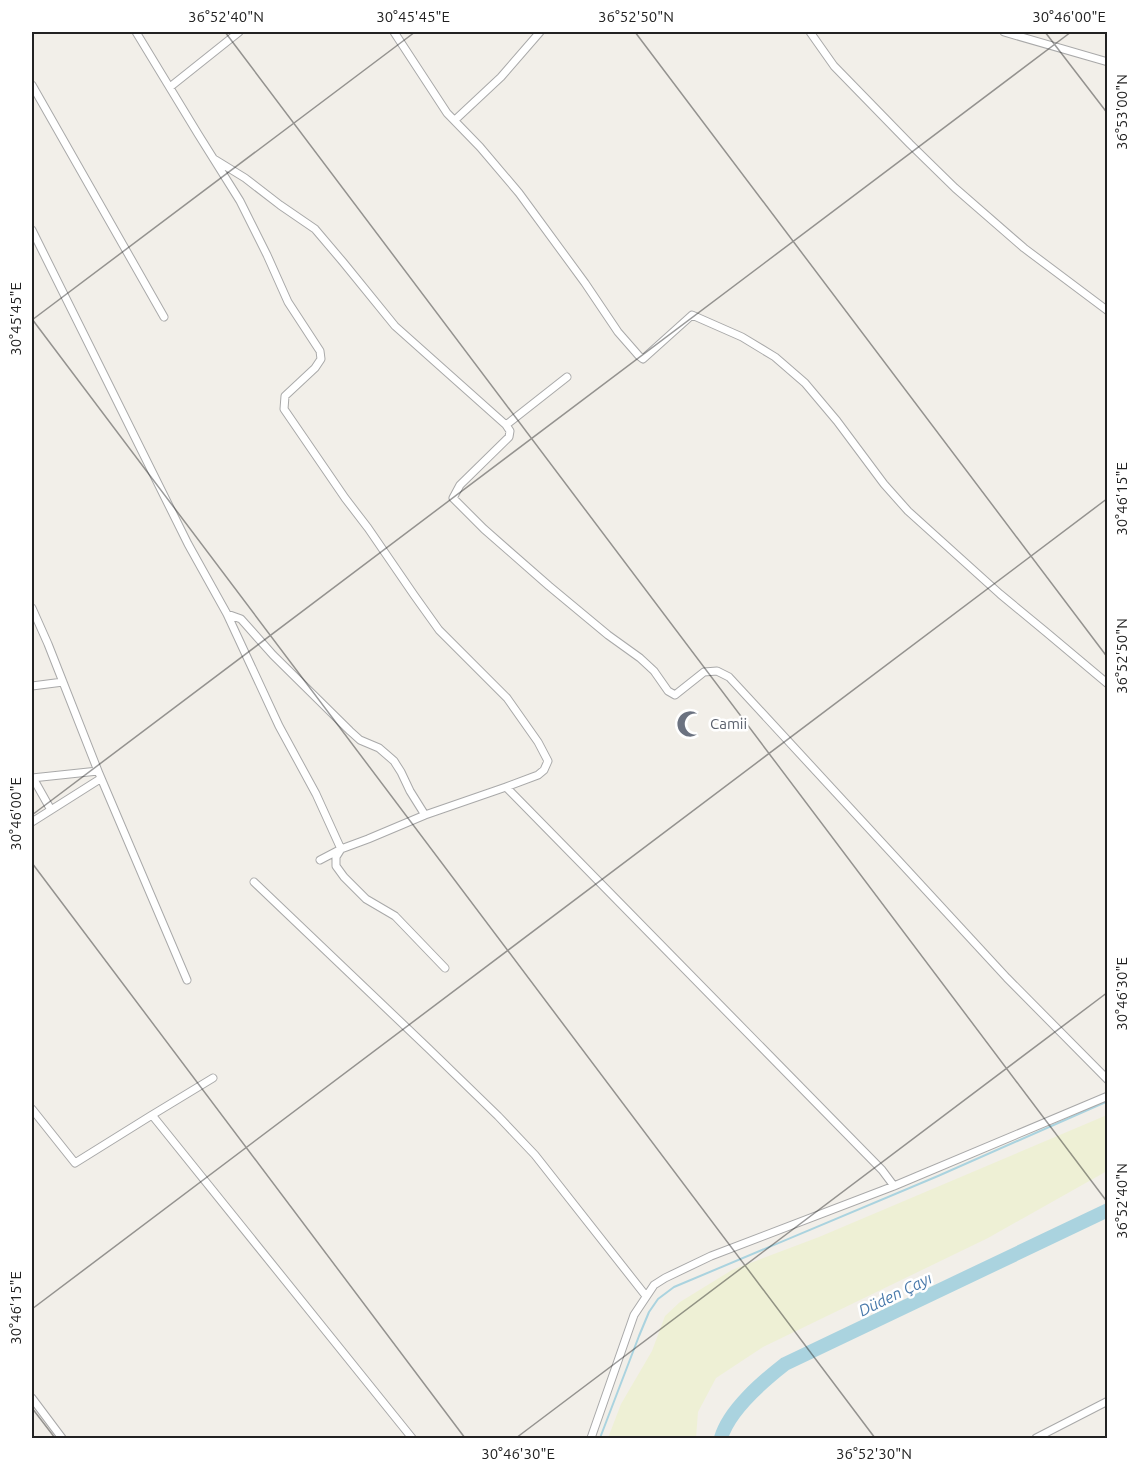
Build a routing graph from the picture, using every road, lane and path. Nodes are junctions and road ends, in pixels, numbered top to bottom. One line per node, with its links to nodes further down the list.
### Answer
1 (136, 32): 9 (street)
2 (239, 32): 9 (street)
3 (394, 32): 10 (street)
4 (540, 32): 10 (street)
5 (810, 32): 13 (street)
6 (1004, 32): 7 (street)
7 (1107, 62)
8 (32, 85): 14 (street)
9 (170, 87): 11 (street)
10 (455, 120): 20 (street)
11 (213, 159): 16 (street); 24 (street)
12 (32, 230): 18 (street)
13 (1107, 311)
14 (164, 317)
15 (567, 377): 16 (street)
16 (506, 425): 34 (street)
17 (32, 608): 19 (street)
18 (227, 614): 26 (street); 28 (street)
19 (63, 682): 21 (street); 22 (street)
20 (1107, 684)
21 (32, 686)
22 (99, 775): 23 (street); 25 (street); 32 (street)
23 (32, 778): 25 (street)
24 (507, 787): 26 (street); 38 (street)
25 (51, 810): 27 (street)
26 (425, 815): 28 (street)
27 (32, 822)
28 (341, 849): 29 (street); 31 (street)
29 (320, 860)
30 (254, 882): 39 (street)
31 (445, 968)
32 (187, 980)
33 (213, 1078): 37 (street)
34 (1107, 1080)
35 (1107, 1096): 38 (street)
36 (32, 1109): 37 (street)
37 (152, 1115): 43 (street)
38 (894, 1186): 39 (street)
39 (646, 1296): 44 (street)
40 (32, 1398): 42 (street)
41 (1107, 1401): 45 (street)
42 (62, 1438)
43 (412, 1438)
44 (591, 1438)
45 (1036, 1438)

